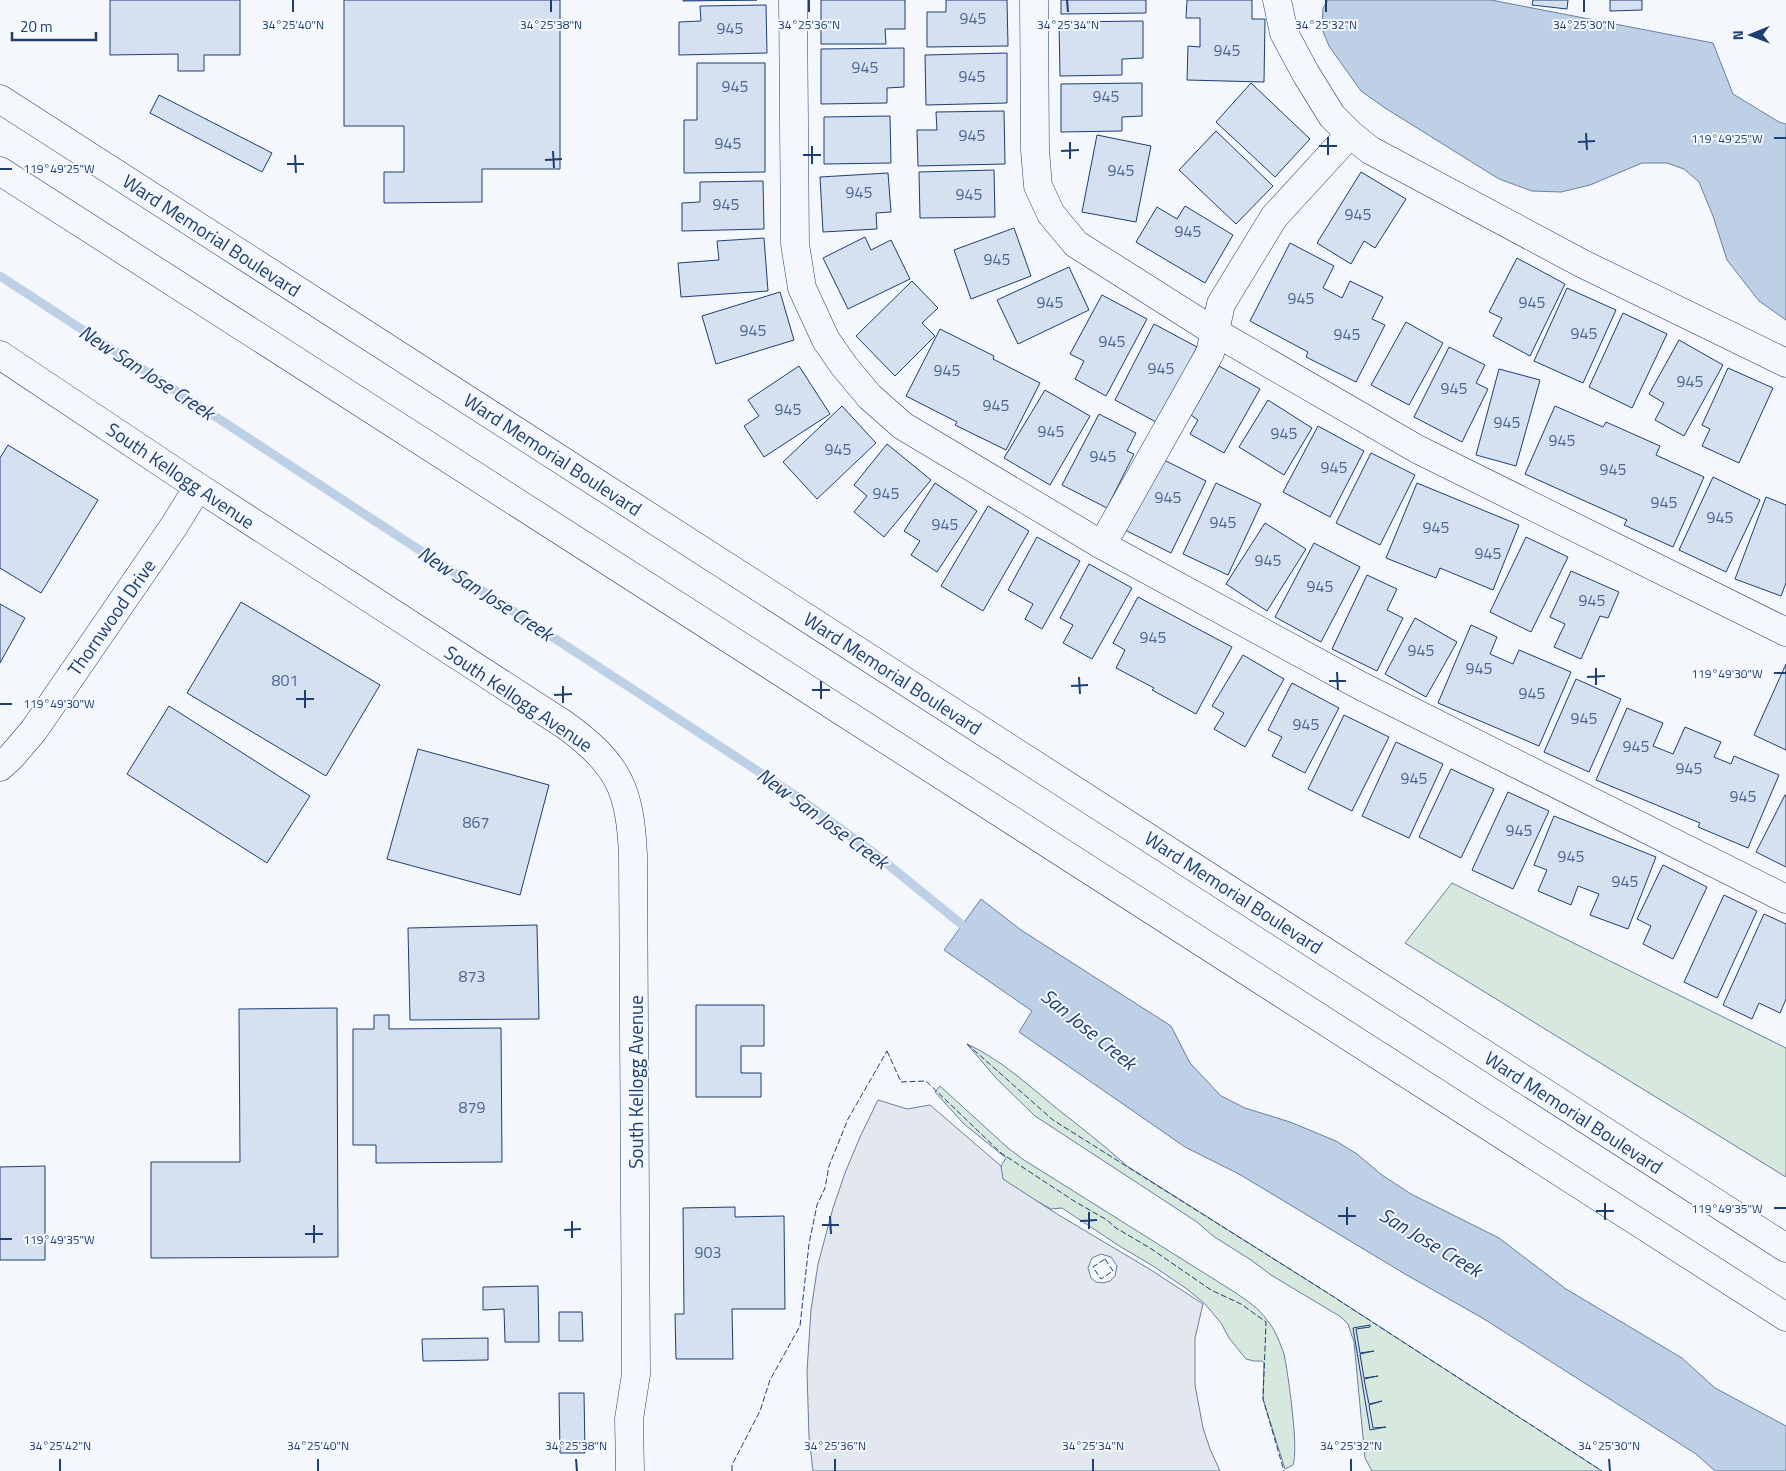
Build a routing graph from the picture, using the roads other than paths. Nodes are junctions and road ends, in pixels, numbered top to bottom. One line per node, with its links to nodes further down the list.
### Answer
1 (793, 0): 11 (main road)
2 (1034, 0): 7 (main road)
3 (1276, 0): 5 (main road)
4 (0, 99): 15 (main road, Ward Memorial Boulevard)
5 (1350, 134): 7 (main road); 9 (main road)
6 (0, 171): 16 (main road)
7 (1215, 332): 11 (main road); 12 (main road)
8 (0, 355): 10 (main road, South Kellogg Avenue)
9 (1786, 363)
10 (198, 488): 13 (main road, Thornwood Drive); 17 (main road, South Kellogg Avenue)
11 (1102, 545): 14 (main road)
12 (1786, 632)
13 (0, 767)
14 (1786, 899)
15 (1786, 1248)
16 (1786, 1317)
17 (630, 1471)

